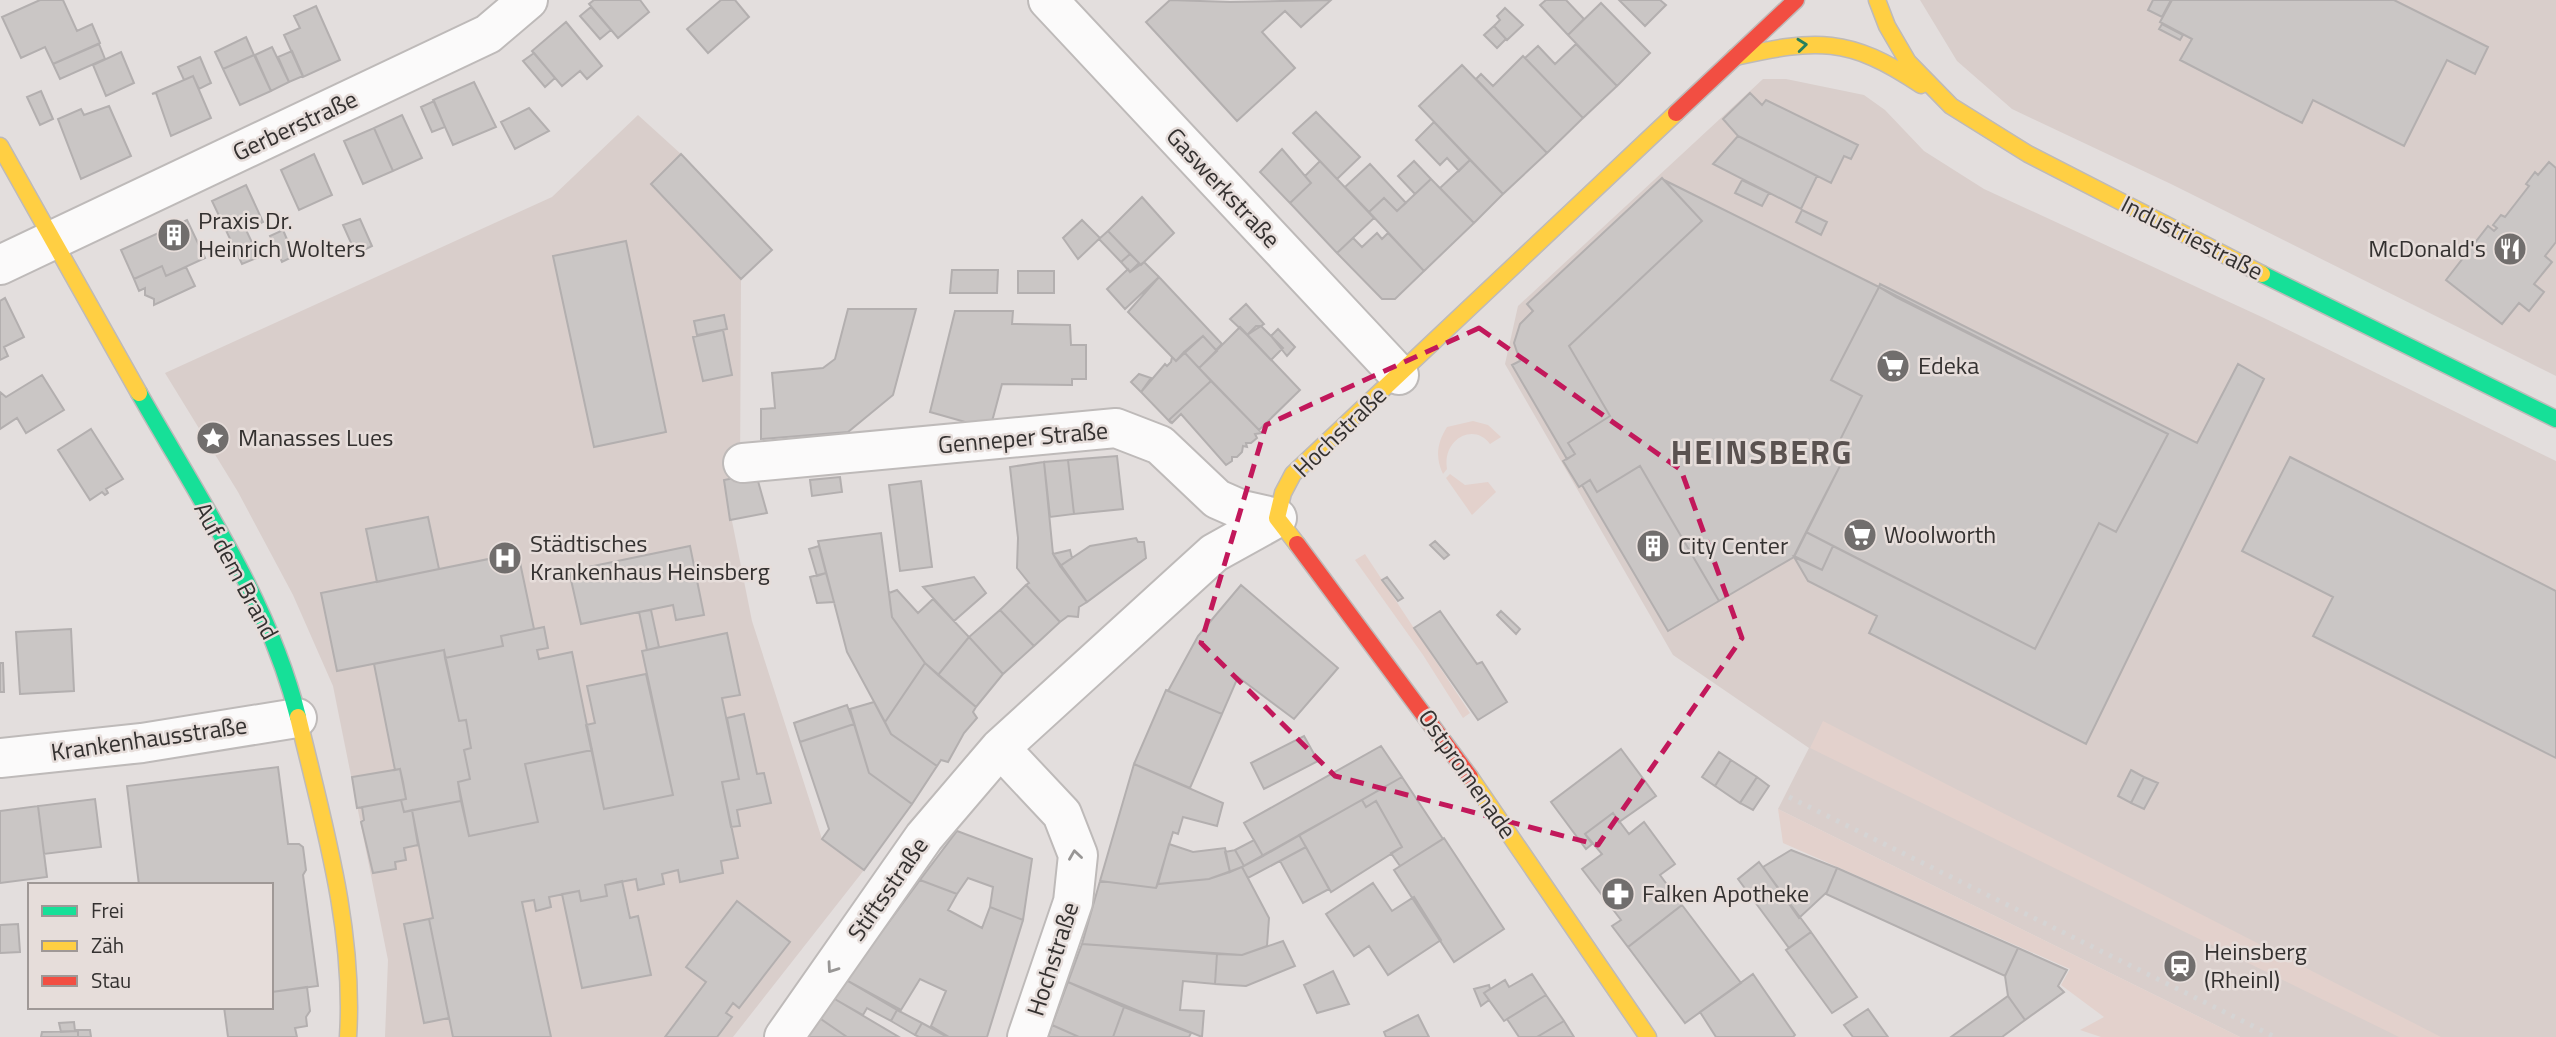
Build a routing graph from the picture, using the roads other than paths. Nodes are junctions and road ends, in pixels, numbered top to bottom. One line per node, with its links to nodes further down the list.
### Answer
1 (528, 0): 8 (street, Gerberstraße)
2 (1048, 0): 10 (street, Gaswerkstraße)
3 (1796, 0): 5 (street, Hochstraße)
4 (1877, 0): 6 (street, Industriestraße)
5 (1735, 57): 6 (street, one-way to 6); 10 (street, Hochstraße)
6 (1951, 106): 11 (street, Industriestraße)
7 (0, 146): 8 (street, Auf dem Brand)
8 (53, 240): 9 (street, Gerberstraße); 14 (street, Auf dem Brand)
9 (0, 265)
10 (1399, 376): 13 (street, Hochstraße)
11 (2556, 419)
12 (743, 464): 13 (street, Genneper Straße)
13 (1277, 518): 15 (street); 20 (street, Ostpromenade)
14 (297, 718): 16 (street, Krankenhausstraße); 17 (street, Auf dem Brand)
15 (1000, 748): 18 (street, Stiftsstraße, one-way to 18); 19 (street, Hochstraße, one-way to 15)
16 (0, 758)
17 (348, 1037)
18 (784, 1037)
19 (1027, 1037)
20 (1648, 1037)

